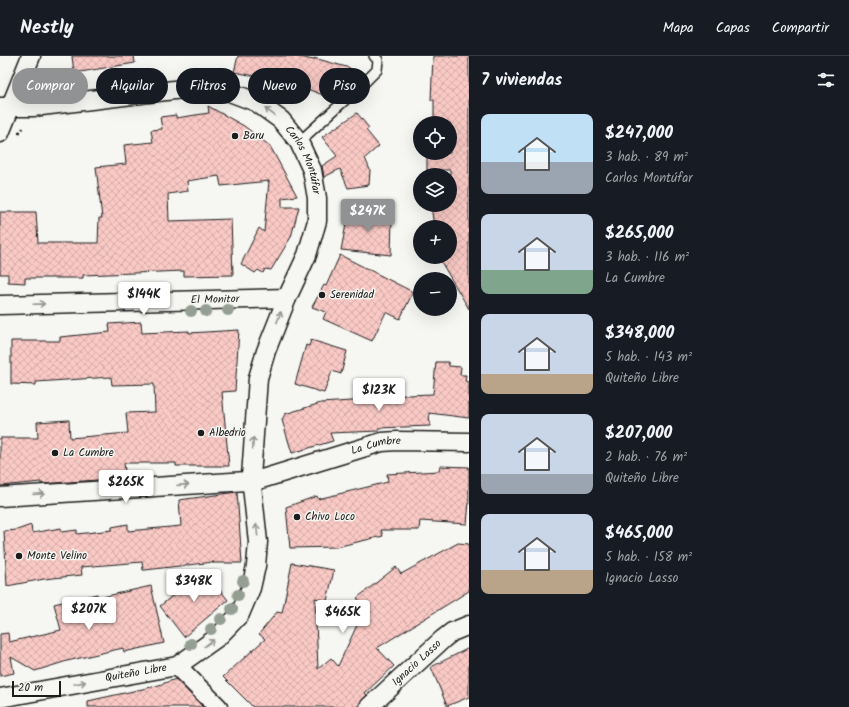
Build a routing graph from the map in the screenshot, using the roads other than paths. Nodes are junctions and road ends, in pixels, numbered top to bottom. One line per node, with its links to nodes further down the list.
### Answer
1 (30, 56): 3 (street)
2 (374, 56): 5 (lane)
3 (5, 107): 4 (street); 5 (street, Carlos Montúfar, one-way to 3)
4 (0, 133)
5 (299, 142): 6 (street, Carlos Montúfar)
6 (287, 298): 7 (street, El Monitor, one-way to 6); 9 (street, Carlos Montúfar, one-way to 6)
7 (0, 305)
8 (469, 442): 9 (street, La Cumbre)
9 (252, 482): 10 (street, La Cumbre, one-way to 9); 12 (street, Quiteño Libre, one-way to 9)
10 (0, 496)
11 (469, 625): 15 (street, Ignacio Lasso)
12 (177, 666): 13 (street, Quiteño Libre, one-way to 12); 14 (street)
13 (0, 698)
14 (218, 707)
15 (369, 707)

